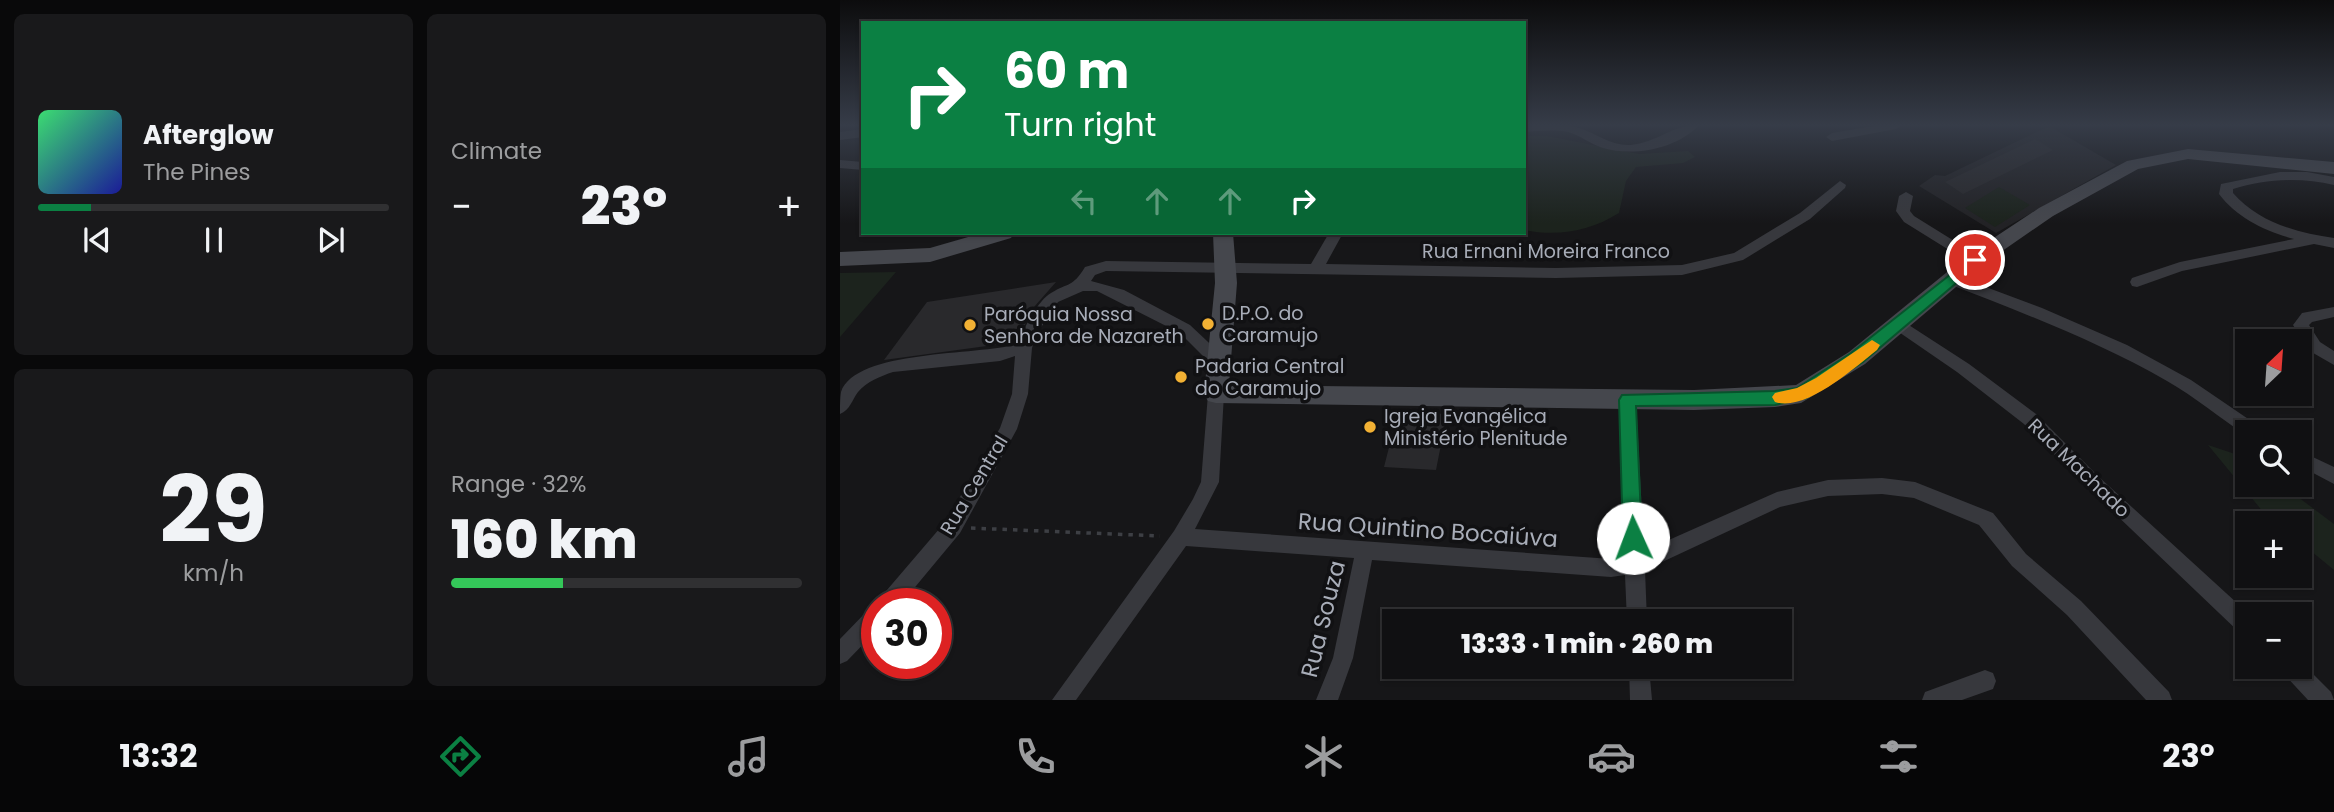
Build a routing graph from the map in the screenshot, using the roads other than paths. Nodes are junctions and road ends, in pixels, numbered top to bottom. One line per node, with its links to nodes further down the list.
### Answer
1 (2170, 158): 15 (street)
2 (2226, 158): 5 (street)
3 (840, 164): 4 (street)
4 (861, 166)
5 (2334, 168)
6 (2334, 181): 12 (street)
7 (1840, 185): 17 (street, Rua Ernani Moreira Franco)
8 (1906, 196): 15 (street)
9 (997, 235): 14 (street)
10 (1223, 235): 16 (street)
11 (1335, 235): 17 (street)
12 (2312, 241): 13 (street); 19 (street)
13 (2334, 243)
14 (840, 259)
15 (1975, 260): 18 (street)
16 (1226, 269): 17 (street, Rua Ernani Moreira Franco); 20 (street, Rua Ernani Moreira Franco); 25 (street)
17 (1317, 269)
18 (1951, 279): 22 (street); 29 (street)
19 (2137, 282)
20 (1081, 286): 23 (street, Rua Ernani Moreira Franco); 25 (street)
21 (2334, 312): 24 (street)
22 (1898, 324): 27 (street); 37 (street, Rua Machado)
23 (1024, 348): 28 (street); 35 (street, Rua Central)
24 (2334, 359)
25 (1218, 361): 26 (street)
26 (1216, 394): 27 (street); 32 (street)
27 (1628, 400): 34 (street)
28 (840, 407)
29 (2238, 420)
30 (2312, 464): 31 (street)
31 (2334, 476)
32 (1181, 537): 33 (street, Rua Quintino Bocaiúva); 43 (street)
33 (1365, 549): 34 (street, Rua Quintino Bocaiúva); 44 (street, Rua Souza)
34 (1634, 565): 36 (street); 47 (street, Rua Quintino Bocaiúva)
35 (902, 588)
36 (1636, 609)
37 (2235, 615)
38 (861, 632): 39 (street)
39 (840, 654)
40 (1640, 679): 45 (street)
41 (2303, 679): 48 (street)
42 (1985, 681): 46 (street)
43 (1063, 700)
44 (1327, 700)
45 (1641, 700)
46 (1933, 700)
47 (2161, 700)
48 (2323, 700)

